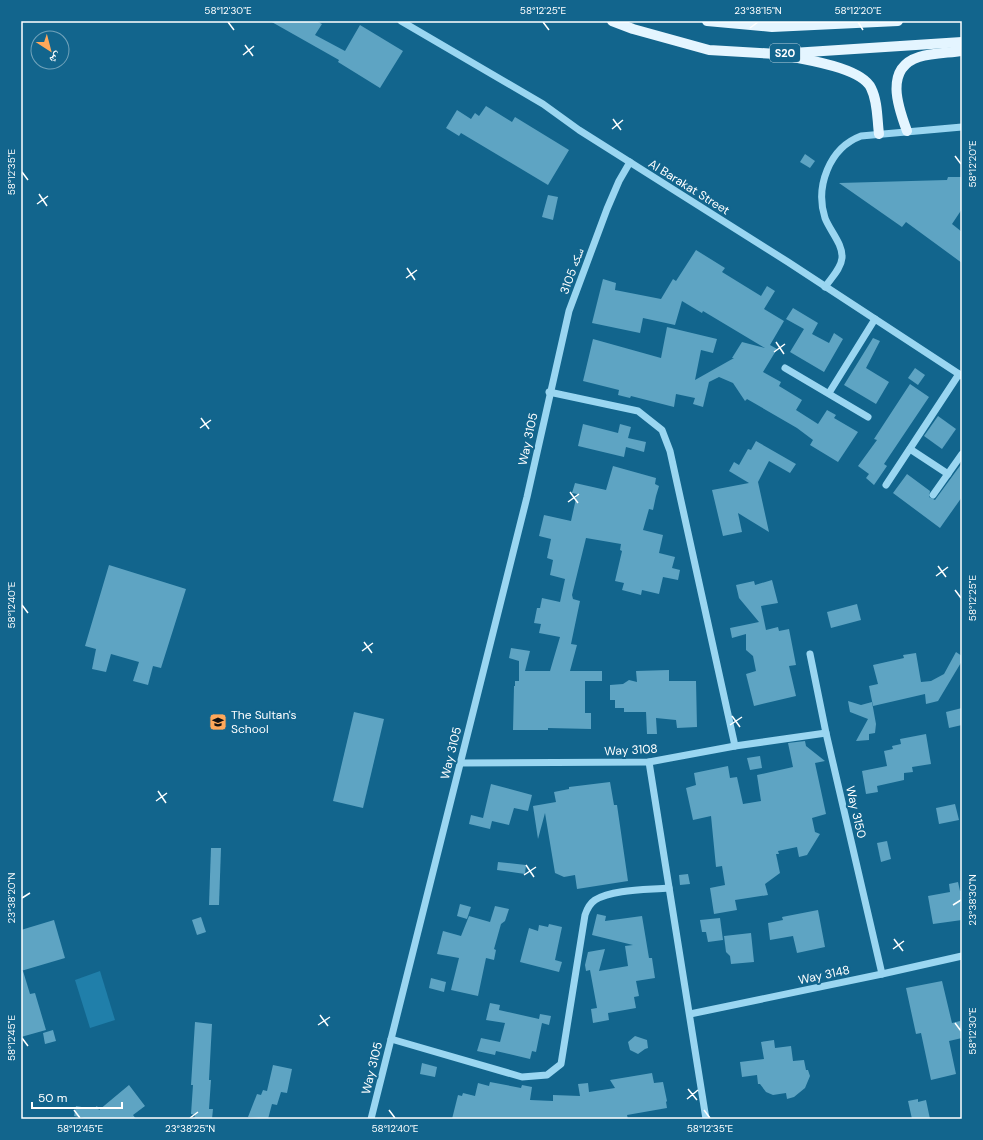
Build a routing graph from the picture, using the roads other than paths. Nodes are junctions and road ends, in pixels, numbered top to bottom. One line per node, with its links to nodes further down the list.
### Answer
1 (401, 21): 11 (street, Al Barakat Street)
2 (612, 21): 7 (main road, S20)
3 (707, 21): 4 (main road, S20)
4 (898, 21)
5 (962, 42): 7 (main road, S20)
6 (962, 51): 9 (main road)
7 (777, 54): 10 (main road)
8 (962, 127): 9 (street)
9 (907, 131): 10 (street)
10 (879, 134): 12 (street)
11 (630, 162): 12 (street, Al Barakat Street); 16 (street, سكه 3105)
12 (825, 286): 13 (street, Al Barakat Street)
13 (876, 320): 15 (street, Al Barakat Street); 17 (street)
14 (785, 368): 17 (street)
15 (960, 375): 19 (street)
16 (549, 392): 26 (street); 28 (street, Way 3105)
17 (829, 393): 18 (street)
18 (868, 417)
19 (910, 449): 21 (street); 22 (street)
20 (962, 454): 21 (street)
21 (948, 474): 23 (street)
22 (886, 485)
23 (933, 495)
24 (810, 654): 25 (street, Way 3150)
25 (826, 733): 26 (street, Way 3108); 31 (street, Way 3150)
26 (735, 746): 27 (street, Way 3108)
27 (649, 762): 28 (street, Way 3108); 29 (street)
28 (460, 763): 33 (street, Way 3105)
29 (670, 888): 32 (street); 33 (street)
30 (962, 956): 31 (street, Way 3148)
31 (882, 974): 32 (street, Way 3148)
32 (690, 1014): 35 (street)
33 (391, 1039): 34 (street, Way 3105)
34 (371, 1119)
35 (706, 1119)

